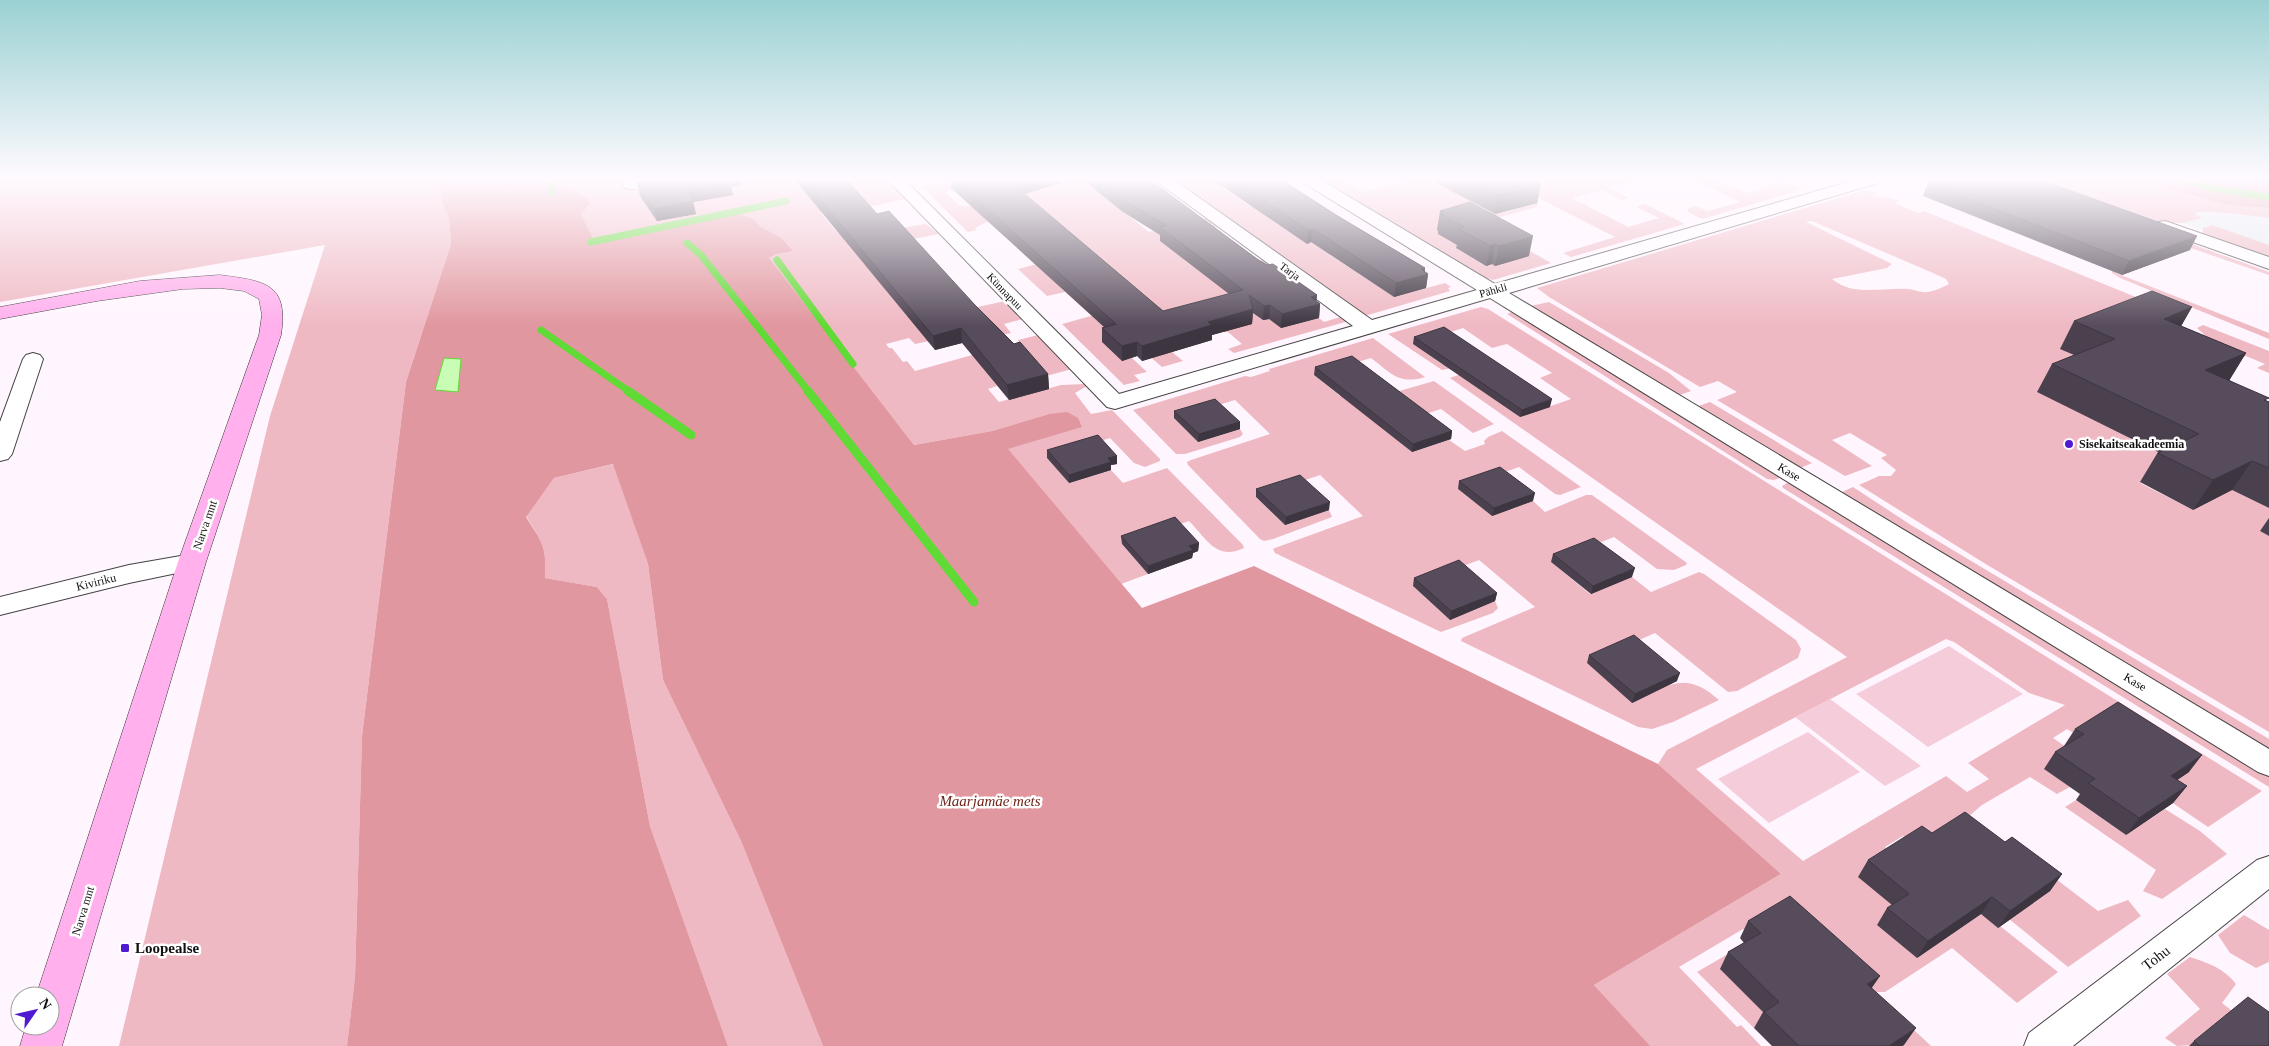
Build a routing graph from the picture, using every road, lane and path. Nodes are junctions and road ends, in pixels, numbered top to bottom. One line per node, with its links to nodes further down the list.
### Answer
1 (944, 229): 11 (street, Künnapuu)
2 (1231, 229): 9 (street, Tarja)
3 (1390, 229): 7 (street, Kase)
4 (1704, 229): 7 (street, Pähkli)
5 (2172, 229): 6 (street)
6 (2269, 263)
7 (1491, 291): 9 (street, Pähkli); 15 (street, Kase)
8 (0, 313): 13 (main road, Narva mnt)
9 (1368, 327): 11 (street, Pähkli)
10 (33, 359): 12 (street)
11 (1114, 402)
12 (0, 454)
13 (192, 562): 14 (street, Kiviriku); 17 (main road, Narva mnt)
14 (0, 606)
15 (2269, 764)
16 (2269, 870): 18 (street, Tohu)
17 (60, 986)
18 (2043, 1046)

